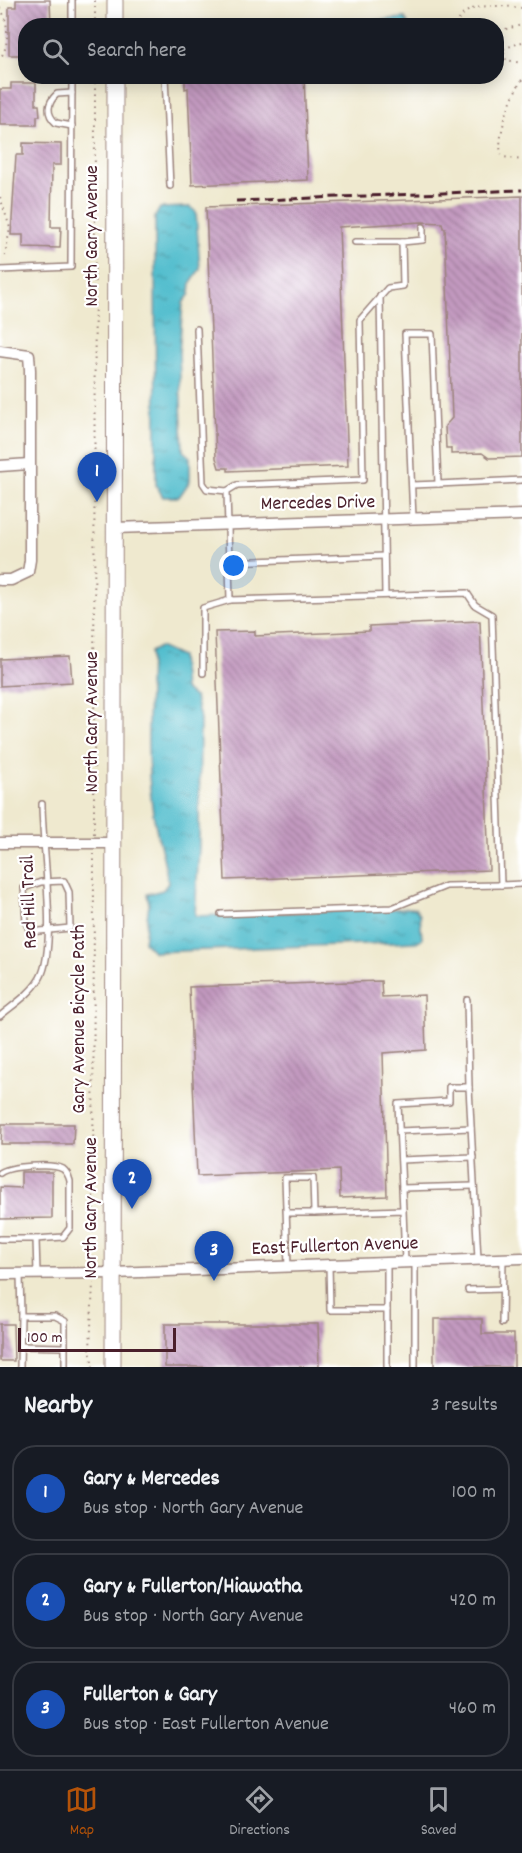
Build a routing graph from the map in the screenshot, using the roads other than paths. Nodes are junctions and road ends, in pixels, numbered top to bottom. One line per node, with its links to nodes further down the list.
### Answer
1 (72, 0): 3 (lane)
2 (115, 0): 4 (street)
3 (72, 18)
4 (115, 18)
5 (72, 84): 8 (lane)
6 (115, 84): 28 (street, North Gary Avenue)
7 (165, 84): 10 (lane)
8 (72, 93): 9 (lane); 9 (lane)
9 (72, 126): 14 (lane)
10 (170, 186)
11 (423, 227): 13 (lane)
12 (355, 242): 13 (lane)
13 (402, 242): 15 (lane)
14 (0, 270)
15 (380, 296): 23 (lane); 26 (lane)
16 (197, 329): 23 (lane)
17 (0, 351): 18 (street)
18 (29, 464): 19 (street); 31 (street)
19 (0, 466)
20 (522, 480): 21 (lane)
21 (438, 484): 22 (lane); 22 (lane)
22 (412, 485): 25 (lane)
23 (227, 491): 27 (lane)
24 (522, 515): 25 (street, Mercedes Drive)
25 (413, 520): 26 (street, Mercedes Drive)
26 (384, 521): 27 (street, Mercedes Drive); 29 (lane)
27 (228, 525): 28 (street, Mercedes Drive); 30 (lane)
28 (114, 528): 38 (street, North Gary Avenue)
29 (384, 556): 30 (lane); 32 (lane)
30 (229, 562): 33 (lane)
31 (0, 580)
32 (385, 595): 33 (lane); 41 (lane)
33 (230, 600): 34 (lane)
34 (203, 673)
35 (42, 804): 37 (lane, Red Hill Trail)
36 (0, 843): 37 (street)
37 (43, 843): 38 (street); 39 (lane, Red Hill Trail)
38 (113, 843): 66 (street, North Gary Avenue)
39 (45, 882): 43 (lane, Red Hill Trail); 43 (lane); 43 (lane)
40 (522, 884): 41 (lane)
41 (501, 885): 42 (lane)
42 (221, 914)
43 (48, 932): 45 (lane, Red Hill Trail)
44 (467, 1000): 46 (lane)
45 (0, 1016)
46 (469, 1087): 47 (lane); 48 (lane)
47 (471, 1128): 48 (lane); 49 (lane)
48 (399, 1131): 50 (lane)
49 (473, 1157): 50 (lane); 52 (lane)
50 (401, 1160): 53 (lane)
51 (0, 1173): 58 (lane)
52 (474, 1186): 53 (lane); 61 (lane)
53 (402, 1188): 54 (lane)
54 (403, 1210): 56 (lane); 62 (lane)
55 (287, 1213): 56 (lane); 56 (lane); 65 (lane)
56 (314, 1213)
57 (0, 1239): 58 (lane)
58 (36, 1239): 69 (lane)
59 (503, 1258): 60 (street, East Fullerton Avenue); 61 (street, East Fullerton Avenue); 70 (lane)
60 (522, 1258)
61 (478, 1259): 62 (street, East Fullerton Avenue)
62 (410, 1262): 63 (street, East Fullerton Avenue); 81 (lane)
63 (387, 1263): 64 (street, East Fullerton Avenue); 72 (lane)
64 (329, 1265): 65 (street, East Fullerton Avenue); 72 (lane)
65 (288, 1267): 66 (street, East Fullerton Avenue)
66 (113, 1273): 69 (street, East Fullerton Avenue); 79 (street, North Gary Avenue)
67 (0, 1274): 68 (street, East Fullerton Avenue)
68 (20, 1274): 69 (street, East Fullerton Avenue); 73 (lane)
69 (37, 1274)
70 (502, 1289): 71 (lane); 74 (lane)
71 (468, 1290)
72 (387, 1311): 80 (lane)
73 (21, 1316): 75 (lane); 76 (lane)
74 (502, 1323)
75 (20, 1346): 76 (lane); 77 (lane)
76 (65, 1347): 78 (lane)
77 (20, 1367)
78 (64, 1367)
79 (113, 1367)
80 (387, 1367)
81 (415, 1367)

